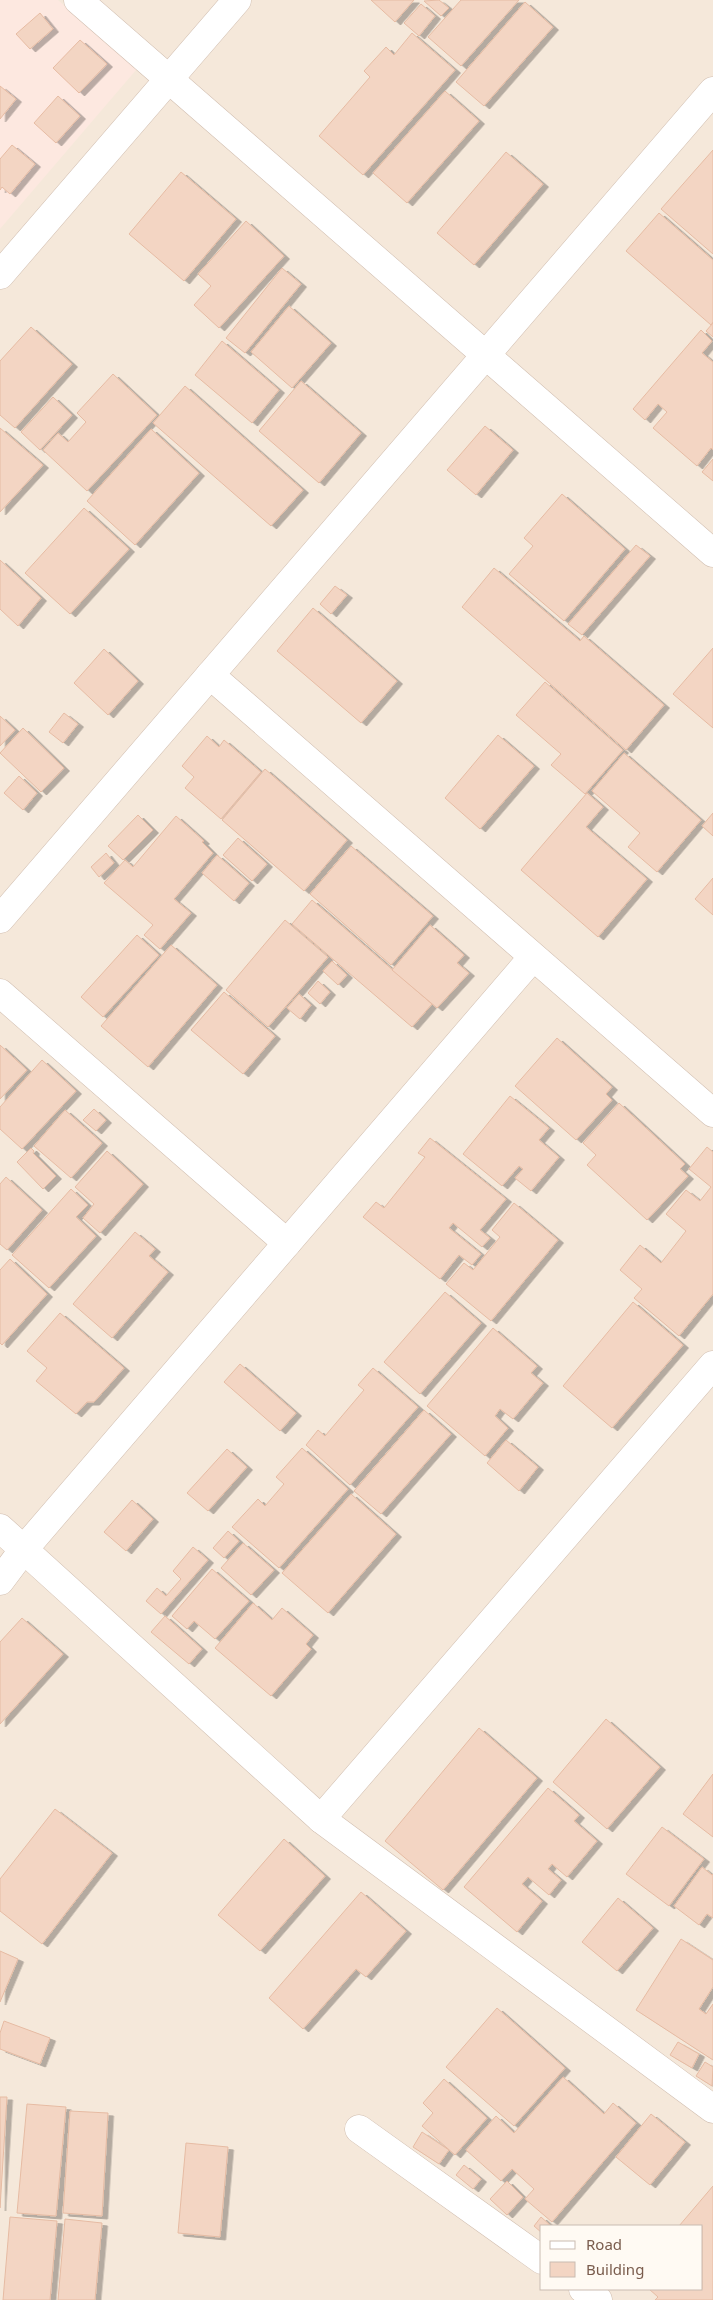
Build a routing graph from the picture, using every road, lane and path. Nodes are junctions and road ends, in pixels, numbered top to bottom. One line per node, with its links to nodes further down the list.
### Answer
1 (78, 0): 3 (street)
2 (237, 0): 3 (street)
3 (168, 79): 5 (street); 6 (street)
4 (713, 91): 6 (street)
5 (0, 275)
6 (486, 355): 7 (street); 8 (street)
7 (713, 553)
8 (210, 676): 9 (street); 10 (street)
9 (0, 920)
10 (533, 957): 12 (street); 13 (street)
11 (0, 993): 13 (street)
12 (713, 1113)
13 (287, 1244): 16 (street)
14 (713, 1364): 18 (street)
15 (0, 1528): 16 (street)
16 (24, 1549): 17 (street); 18 (street)
17 (0, 1581)
18 (321, 1818): 19 (street)
19 (713, 2109)
20 (359, 2129): 21 (street)
21 (540, 2259)
22 (584, 2290): 23 (street)
23 (598, 2300)

